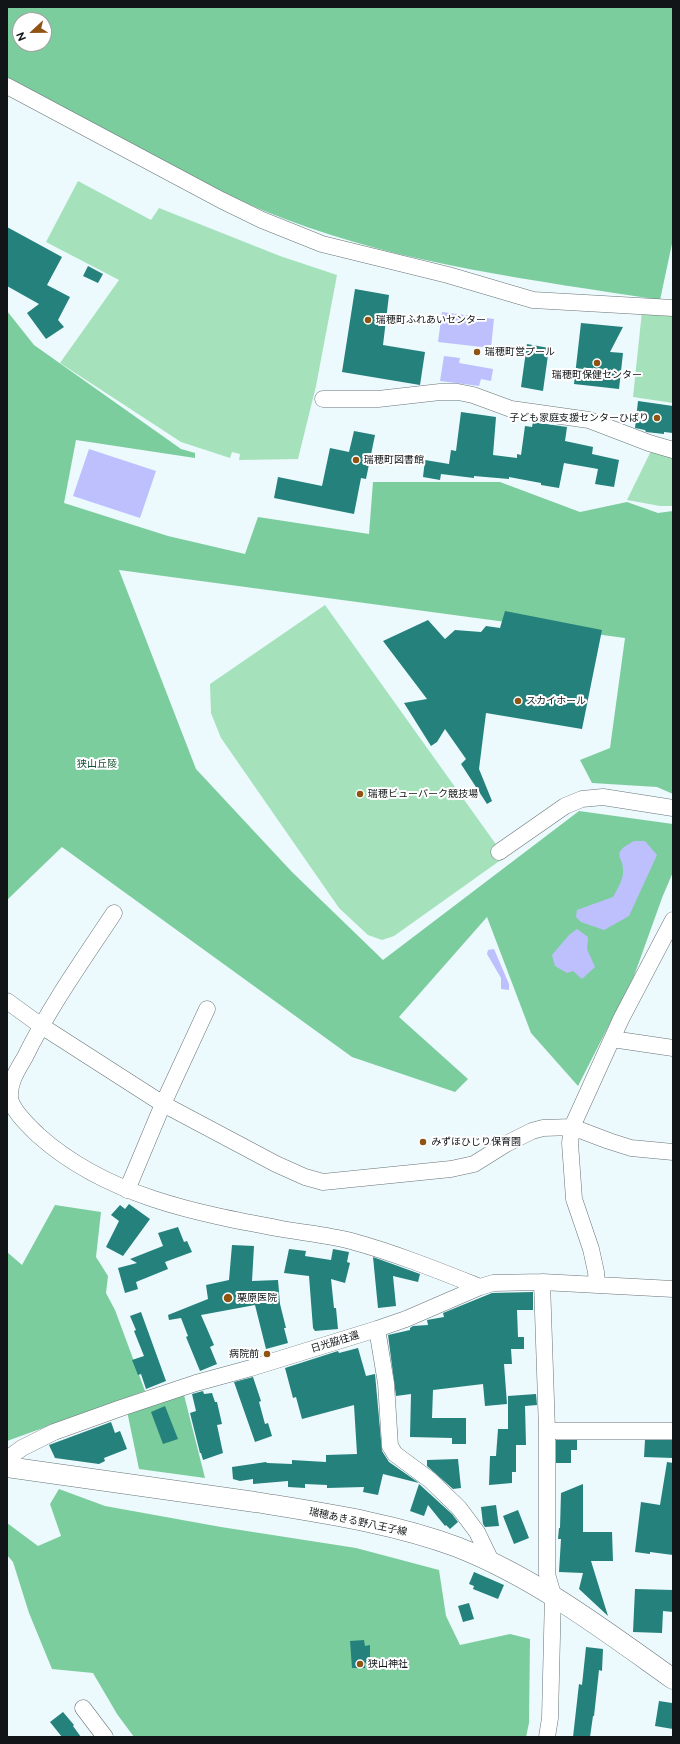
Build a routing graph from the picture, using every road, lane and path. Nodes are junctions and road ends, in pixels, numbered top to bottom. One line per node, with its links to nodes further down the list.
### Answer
1 (7, 86): 2 (street)
2 (673, 308)
3 (323, 399): 4 (street)
4 (673, 450)
5 (673, 808): 6 (street)
6 (499, 852)
7 (114, 913): 11 (street)
8 (673, 920): 12 (street)
9 (7, 1001): 11 (street)
10 (207, 1009): 14 (street)
11 (40, 1025): 14 (street); 17 (street)
12 (612, 1039): 13 (street); 15 (street)
13 (673, 1048)
14 (163, 1104): 15 (street); 17 (street)
15 (572, 1127): 16 (street); 19 (street)
16 (673, 1152)
17 (127, 1190): 20 (street)
18 (542, 1282): 19 (street, 日光脇往還); 20 (street, 日光脇往還); 23 (street)
19 (598, 1285): 21 (street, 日光脇往還)
20 (480, 1287): 22 (street, 日光脇往還)
21 (673, 1289)
22 (377, 1329): 25 (street, 日光脇往還); 27 (street)
23 (547, 1431): 24 (street); 28 (street)
24 (673, 1431)
25 (7, 1459)
26 (7, 1467): 27 (main road, 瑞穂あきる野八王子線)
27 (492, 1564): 28 (main road, 瑞穂あきる野八王子線)
28 (553, 1595): 29 (main road, 瑞穂あきる野八王子線); 32 (street)
29 (673, 1678)
30 (83, 1708): 31 (street)
31 (105, 1737)
32 (547, 1737)

